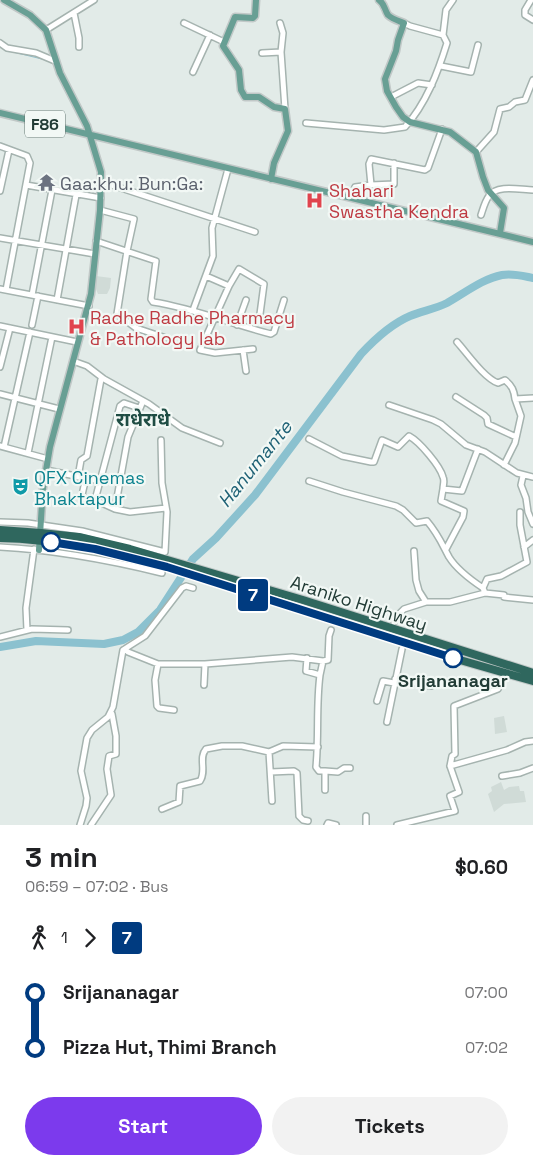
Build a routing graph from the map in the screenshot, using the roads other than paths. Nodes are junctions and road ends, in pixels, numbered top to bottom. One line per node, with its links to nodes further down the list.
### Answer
1 (4, 0): 12 (main road)
2 (256, 0): 15 (main road)
3 (378, 0): 11 (main road)
4 (453, 0): 14 (street)
5 (531, 0): 8 (street)
6 (92, 1): 7 (street)
7 (74, 13): 12 (street); 18 (street)
8 (533, 20)
9 (184, 23): 13 (street)
10 (280, 23): 19 (street)
11 (404, 23): 14 (street); 26 (main road)
12 (46, 30): 21 (main road)
13 (210, 35): 15 (street); 23 (street)
14 (443, 35): 22 (street)
15 (224, 42): 27 (main road)
16 (0, 43): 21 (street)
17 (478, 45): 22 (street)
18 (79, 47)
19 (281, 52): 20 (street); 27 (street)
20 (262, 53)
21 (55, 61): 32 (main road)
22 (440, 66): 25 (street)
23 (194, 72)
24 (533, 80): 35 (street)
25 (432, 86): 26 (street); 29 (street)
26 (391, 97): 29 (main road)
27 (285, 109): 38 (main road)
28 (0, 113): 32 (main road, F86)
29 (410, 122): 30 (street); 31 (main road)
30 (306, 123)
31 (442, 129): 35 (main road); 36 (street)
32 (90, 135): 37 (main road, F86); 39 (main road)
33 (0, 146): 34 (street)
34 (9, 150): 41 (street); 42 (street)
35 (476, 152): 45 (main road)
36 (394, 163): 40 (street); 40 (street)
37 (228, 168): 38 (main road, F86); 51 (street)
38 (271, 179): 48 (main road, F86)
39 (101, 183): 47 (main road); 51 (street)
40 (370, 185): 48 (street)
41 (26, 186): 43 (street); 55 (street)
42 (0, 190)
43 (52, 190): 46 (street); 58 (street)
44 (533, 190): 45 (street)
45 (491, 193): 50 (street); 53 (main road)
46 (76, 195): 47 (street); 59 (street)
47 (101, 198): 49 (main road)
48 (351, 198): 53 (main road, F86)
49 (100, 210): 56 (main road); 60 (street)
50 (481, 215)
51 (214, 220): 52 (street); 62 (street)
52 (255, 232)
53 (500, 233): 57 (main road, F86)
54 (0, 238): 55 (street)
55 (15, 240): 58 (street); 64 (street)
56 (96, 241): 60 (street); 61 (main road)
57 (533, 242)
58 (42, 245): 59 (street); 65 (street)
59 (67, 249): 61 (street); 66 (street)
60 (127, 251): 70 (street); 79 (street)
61 (95, 254): 69 (main road)
62 (206, 276): 63 (street); 70 (street)
63 (229, 286): 71 (street); 72 (street)
64 (3, 289): 65 (street)
65 (35, 295): 66 (street); 73 (street)
66 (57, 300): 69 (street)
67 (246, 300): 74 (street)
68 (284, 300): 74 (street)
69 (89, 306): 80 (main road)
70 (193, 310): 72 (street)
71 (260, 314)
72 (215, 316): 74 (street); 83 (street)
73 (32, 325)
74 (237, 325)
75 (0, 326): 76 (street)
76 (10, 328): 77 (street); 85 (street)
77 (30, 332): 78 (street); 90 (street)
78 (52, 337): 80 (street); 94 (street)
79 (166, 338)
80 (78, 342): 84 (main road)
81 (457, 342): 92 (street)
82 (253, 349): 83 (street)
83 (243, 350): 86 (street)
84 (72, 361): 87 (street); 97 (main road)
85 (0, 367)
86 (246, 371)
87 (104, 379): 93 (street); 109 (street)
88 (0, 394): 90 (street)
89 (456, 397): 98 (street)
90 (15, 398): 94 (street); 102 (street)
91 (533, 398): 92 (street)
92 (515, 399): 98 (street)
93 (143, 401): 96 (street); 101 (street)
94 (37, 404): 97 (street); 104 (street)
95 (389, 405): 103 (street)
96 (139, 408): 111 (street); 117 (street)
97 (59, 409): 105 (main road)
98 (516, 437): 106 (street)
99 (310, 439): 114 (street)
100 (161, 440): 116 (street)
101 (220, 443)
102 (2, 447): 104 (street)
103 (478, 449): 106 (street); 114 (street)
104 (28, 453): 105 (street)
105 (48, 458): 107 (main road)
106 (504, 465): 108 (street)
107 (46, 470): 109 (street); 122 (main road)
108 (523, 476): 110 (street); 120 (street)
109 (78, 477): 111 (street)
110 (533, 477)
111 (100, 481): 115 (street)
112 (309, 481): 128 (street)
113 (84, 486): 115 (street)
114 (443, 489): 128 (street)
115 (94, 500): 117 (street)
116 (166, 508): 117 (street); 122 (street)
117 (115, 509)
118 (520, 512): 126 (street)
119 (0, 522): 122 (street)
120 (533, 524)
121 (0, 530): 122 (highway, Araniko Highway)
122 (40, 533): 123 (highway, Araniko Highway); 127 (main road); 130 (highway, Araniko Highway)
123 (0, 538)
124 (533, 540): 126 (street)
125 (0, 547): 127 (street)
126 (524, 547): 133 (street)
127 (36, 549): 130 (street); 137 (street)
128 (446, 549): 133 (street)
129 (414, 551): 135 (street)
130 (166, 567): 131 (highway, Araniko Highway)
131 (203, 574): 147 (highway, Araniko Highway); 150 (highway, Araniko Highway)
132 (193, 588): 141 (street)
133 (484, 591): 134 (street); 135 (street)
134 (533, 600)
135 (426, 602): 136 (street)
136 (394, 622)
137 (27, 630): 138 (street); 140 (street)
138 (68, 630)
139 (331, 630): 144 (street)
140 (0, 637)
141 (125, 649): 145 (street); 172 (street)
142 (402, 649): 149 (street)
143 (307, 658): 144 (street); 146 (street); 148 (street)
144 (323, 661): 148 (street)
145 (158, 664): 146 (street); 155 (street)
146 (205, 664): 152 (street)
147 (533, 673)
148 (320, 675): 159 (street)
149 (395, 681): 153 (street); 154 (street); 157 (street)
150 (533, 681)
151 (501, 682): 161 (street)
152 (204, 685)
153 (431, 686)
154 (376, 701)
155 (174, 710)
156 (112, 714): 173 (street)
157 (387, 722)
158 (533, 740): 161 (street)
159 (318, 747): 160 (street); 164 (street)
160 (269, 752): 165 (street); 169 (street)
161 (450, 766): 177 (street)
162 (350, 768): 164 (street)
163 (533, 768): 166 (street)
164 (326, 771): 167 (street)
165 (271, 772): 168 (street); 171 (street)
166 (502, 776)
167 (325, 790)
168 (272, 801)
169 (162, 809)
170 (366, 816): 176 (street)
171 (308, 821)
172 (80, 825)
173 (92, 825)
174 (327, 825): 175 (street)
175 (336, 825)
176 (366, 825)
177 (398, 825)

